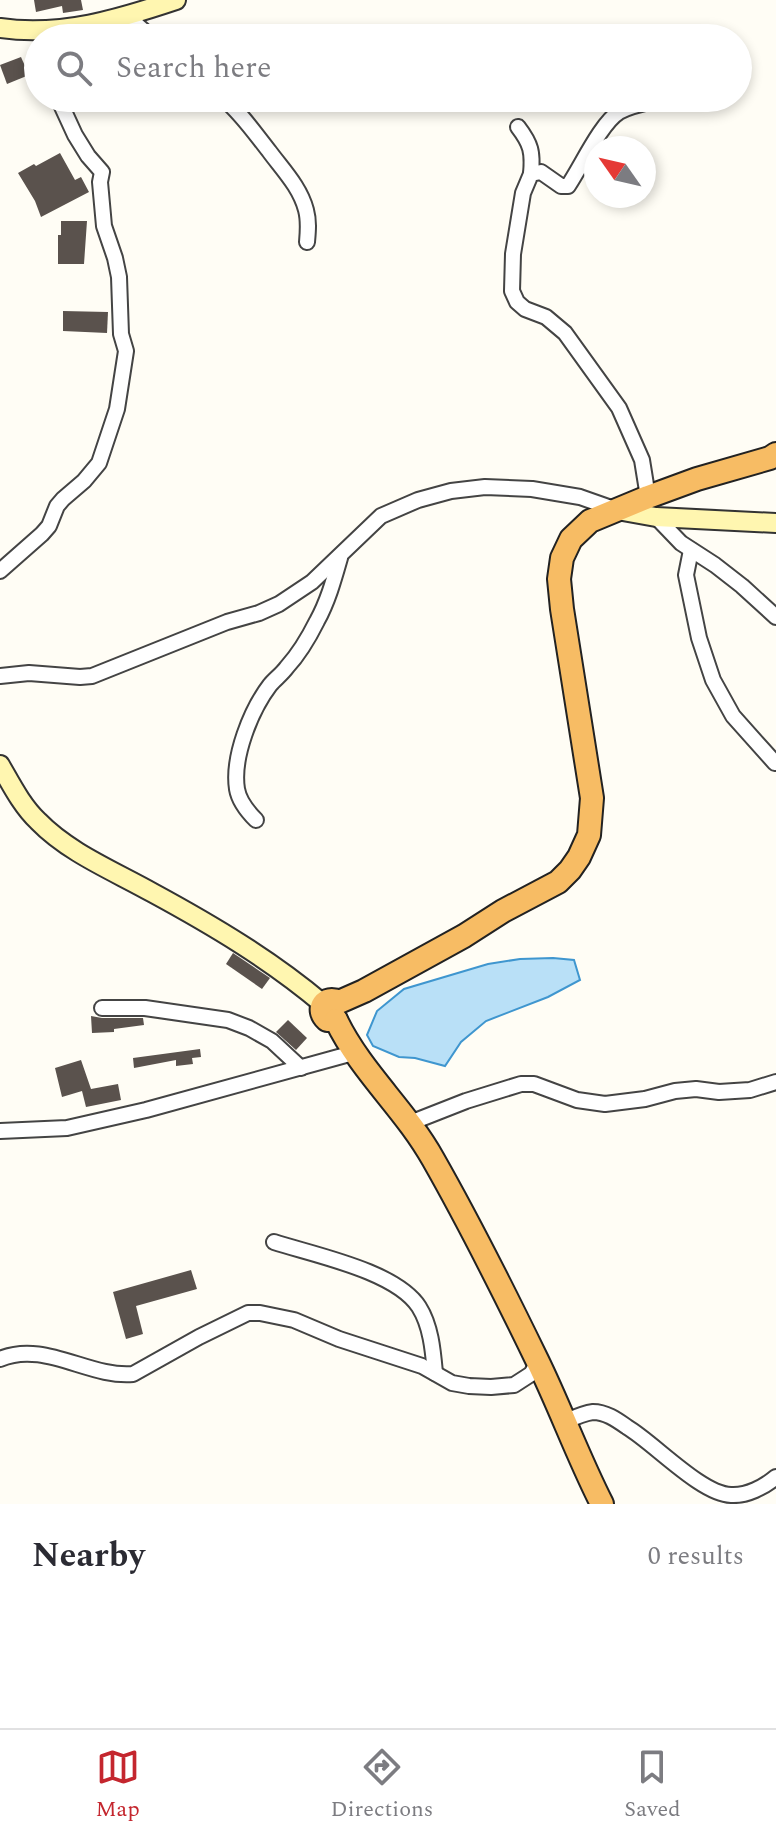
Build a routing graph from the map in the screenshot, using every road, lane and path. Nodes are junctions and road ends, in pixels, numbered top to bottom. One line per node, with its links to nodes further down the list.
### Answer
1 (167, 1): 2 (main road)
2 (127, 16): 3 (main road); 4 (street)
3 (96, 24)
4 (136, 24)
5 (0, 28): 6 (main road)
6 (24, 31)
7 (64, 112): 19 (street)
8 (237, 112): 12 (street)
9 (620, 112): 11 (street)
10 (518, 127): 11 (street)
11 (531, 174): 14 (street)
12 (307, 242)
13 (776, 454): 14 (highway)
14 (652, 507): 15 (highway); 16 (main road); 17 (street)
15 (617, 510): 18 (street); 26 (highway)
16 (776, 523)
17 (691, 550): 20 (street); 22 (street)
18 (341, 556): 21 (street); 24 (street)
19 (0, 571)
20 (776, 617)
21 (0, 676)
22 (775, 763)
23 (0, 765): 26 (main road)
24 (256, 820)
25 (102, 1008): 28 (street)
26 (333, 1009): 27 (highway)
27 (353, 1053): 28 (street); 30 (highway)
28 (301, 1068): 31 (street)
29 (776, 1082): 30 (street)
30 (410, 1123): 34 (highway)
31 (0, 1131)
32 (274, 1242): 35 (street)
33 (0, 1359): 35 (street)
34 (538, 1362): 35 (street); 36 (highway)
35 (435, 1373)
36 (564, 1422): 37 (street); 38 (highway)
37 (776, 1477)
38 (594, 1501)

